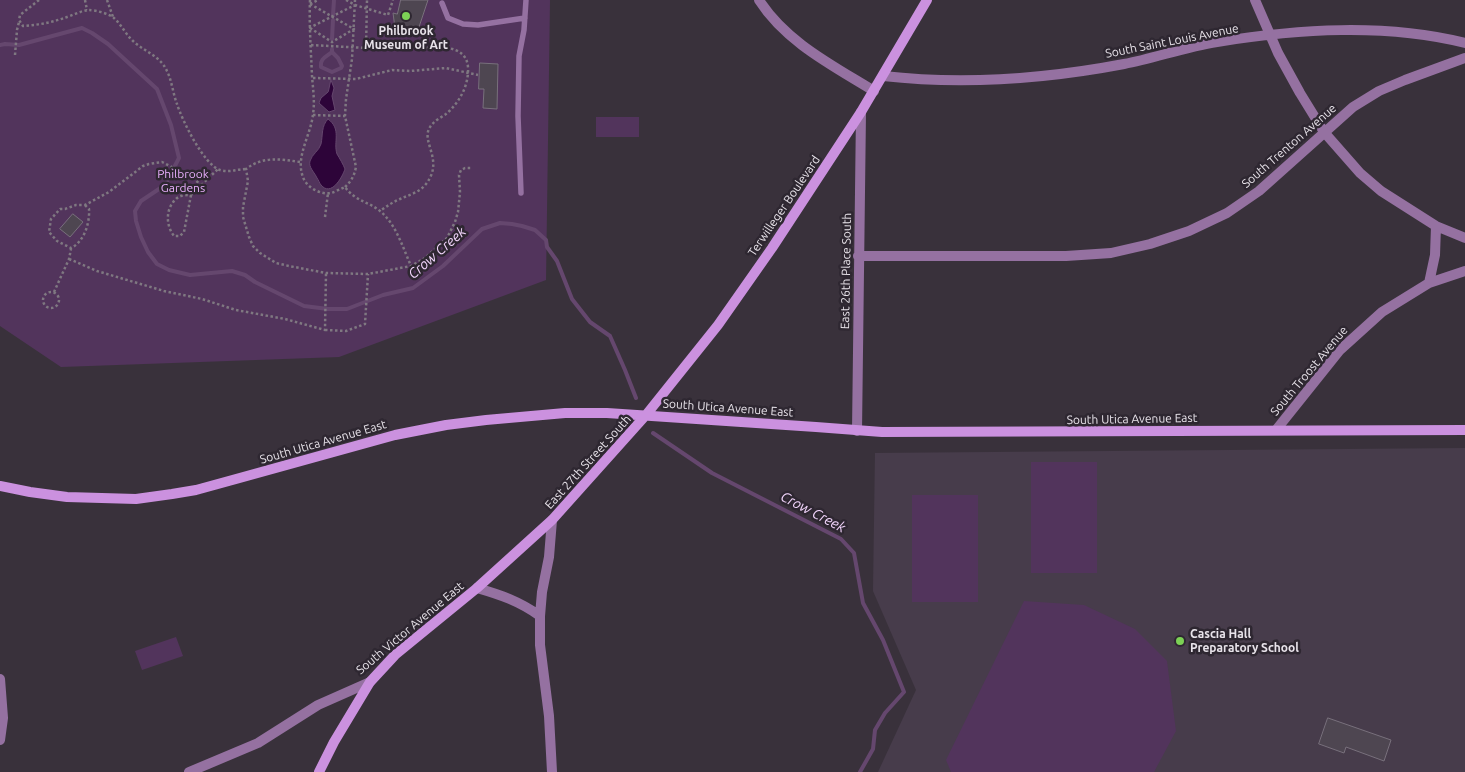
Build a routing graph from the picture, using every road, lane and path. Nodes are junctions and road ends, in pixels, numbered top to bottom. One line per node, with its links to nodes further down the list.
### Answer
1 (38, 0): 21 (path)
2 (85, 0): 17 (path)
3 (108, 0): 18 (path)
4 (318, 0): 13 (path)
5 (346, 0): 15 (path)
6 (355, 0): 15 (path)
7 (367, 0): 16 (path)
8 (393, 0): 16 (path)
9 (526, 0): 20 (lane)
10 (759, 0): 38 (street)
11 (927, 0): 35 (street, Terwilleger Boulevard)
12 (1255, 0): 24 (street)
13 (310, 2): 19 (path); 22 (path)
14 (442, 3): 20 (lane)
15 (354, 5): 16 (path); 19 (path); 23 (path)
16 (367, 8): 30 (path)
17 (87, 10): 18 (path); 21 (path)
18 (113, 17): 45 (path)
19 (332, 17): 22 (path); 23 (path)
20 (525, 18): 50 (lane)
21 (20, 21): 31 (path)
22 (309, 28): 25 (path); 27 (path)
23 (354, 29): 25 (path); 29 (path)
24 (1270, 36): 26 (street, South Saint Louis Avenue); 35 (street, South Saint Louis Avenue); 42 (street)
25 (332, 42): 28 (path)
26 (1465, 43)
27 (311, 45): 28 (path); 36 (path)
28 (332, 46): 29 (path)
29 (353, 47): 30 (path); 37 (path)
30 (366, 48): 33 (path)
31 (15, 55)
32 (1465, 58): 42 (street, South Trenton Avenue)
33 (468, 72): 34 (path); 37 (path); 53 (path)
34 (478, 75)
35 (883, 76): 38 (street, Terwilleger Boulevard)
36 (313, 78): 37 (path); 40 (path)
37 (349, 79): 41 (path)
38 (874, 91): 39 (street, Terwilleger Boulevard)
39 (861, 112): 58 (street, East 26th Place South); 67 (street, Terwilleger Boulevard)
40 (313, 115): 41 (path); 43 (path)
41 (345, 116): 48 (path)
42 (1324, 132): 55 (street); 58 (street, South Trenton Avenue)
43 (300, 162): 46 (path); 49 (path)
44 (472, 168): 60 (path)
45 (218, 169): 46 (path); 47 (path)
46 (246, 169): 62 (path)
47 (201, 186): 51 (path); 52 (path)
48 (345, 187): 49 (path); 53 (path)
49 (328, 193): 54 (path)
50 (521, 193)
51 (191, 195): 51 (path)
52 (85, 205): 57 (path); 57 (path)
53 (380, 211): 60 (path)
54 (325, 217)
55 (1436, 226): 56 (street); 64 (street)
56 (1465, 238)
57 (71, 248): 59 (path)
58 (858, 256): 68 (street, East 26th Place South)
59 (69, 258): 65 (path); 66 (path)
60 (411, 266): 63 (path)
61 (1465, 271): 64 (street, South Troost Avenue)
62 (326, 273): 63 (path); 66 (path)
63 (368, 274): 66 (path)
64 (1429, 284): 69 (street, South Troost Avenue)
65 (54, 292): 65 (path)
66 (325, 330)
67 (646, 415): 68 (street, South Utica Avenue East); 71 (street, South Utica Avenue East); 72 (street, East 27th Street South)
68 (857, 430): 69 (street, South Utica Avenue East)
69 (1276, 430): 70 (street, South Utica Avenue East)
70 (1465, 430)
71 (0, 486)
72 (552, 520): 73 (street, South Victor Avenue East); 74 (street, East 27th Street South)
73 (477, 588): 74 (street); 76 (street, South Victor Avenue East)
74 (540, 616): 80 (street, East 27th Street South)
75 (0, 679): 77 (street)
76 (370, 682): 78 (street, South Victor Avenue East); 79 (street)
77 (0, 740)
78 (189, 772)
79 (319, 772)
80 (552, 772)

